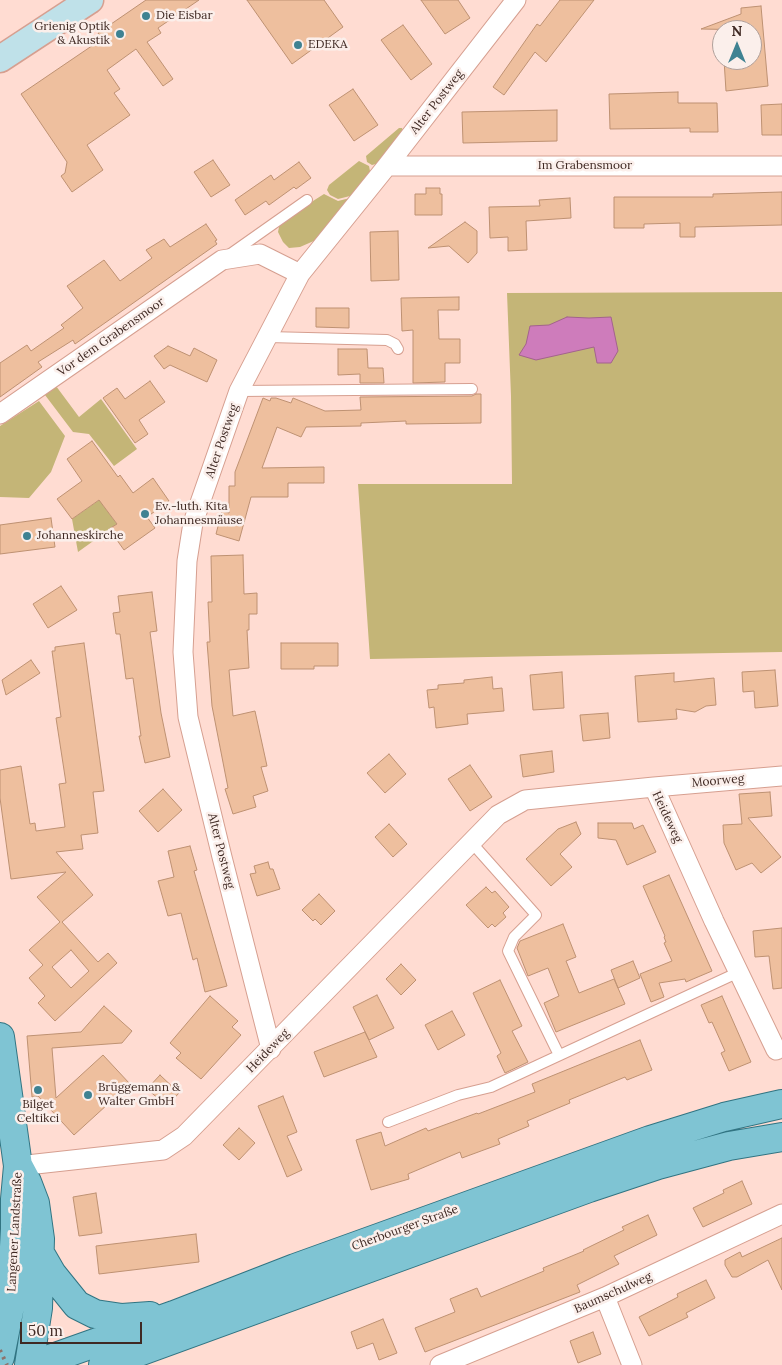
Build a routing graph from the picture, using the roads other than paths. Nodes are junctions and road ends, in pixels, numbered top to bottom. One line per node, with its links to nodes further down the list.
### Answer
1 (90, 0): 3 (street)
2 (516, 0): 4 (street, Alter Postweg)
3 (0, 59)
4 (387, 166): 5 (street, Im Grabensmoor); 8 (street, Alter Postweg)
5 (782, 166)
6 (307, 200): 7 (lane, Vor dem Grabensmoor)
7 (222, 260): 8 (street, Vor dem Grabensmoor); 13 (street, Vor dem Grabensmoor)
8 (300, 274): 9 (street, Alter Postweg)
9 (268, 338): 10 (lane); 12 (street, Alter Postweg)
10 (398, 349)
11 (472, 389): 12 (lane)
12 (239, 391): 19 (street, Alter Postweg)
13 (0, 414)
14 (782, 776): 15 (street, Moorweg)
15 (654, 787): 16 (street, Heideweg); 17 (street, Heideweg)
16 (471, 842): 19 (street, Heideweg); 21 (lane)
17 (739, 972): 20 (street, Heideweg); 21 (lane)
18 (0, 1037): 25 (main road, Langener Landstraße)
19 (271, 1049): 25 (street, Heideweg)
20 (776, 1050)
21 (559, 1055): 23 (lane)
22 (782, 1104): 29 (main road, Cherbourger Straße)
23 (388, 1122)
24 (782, 1137): 33 (main road, Cherbourger Straße)
25 (18, 1166): 27 (main road, Langener Landstraße); 30 (main road, Langener Landstraße)
26 (782, 1214): 28 (street, Baumschulweg)
27 (41, 1255): 29 (main road); 31 (main road, Langener Landstraße)
28 (605, 1297): 34 (street, Baumschulweg); 35 (street)
29 (174, 1315): 32 (main road, Cherbourger Straße)
30 (0, 1357)
31 (29, 1365)
32 (33, 1365)
33 (102, 1365)
34 (440, 1365)
35 (632, 1365)

